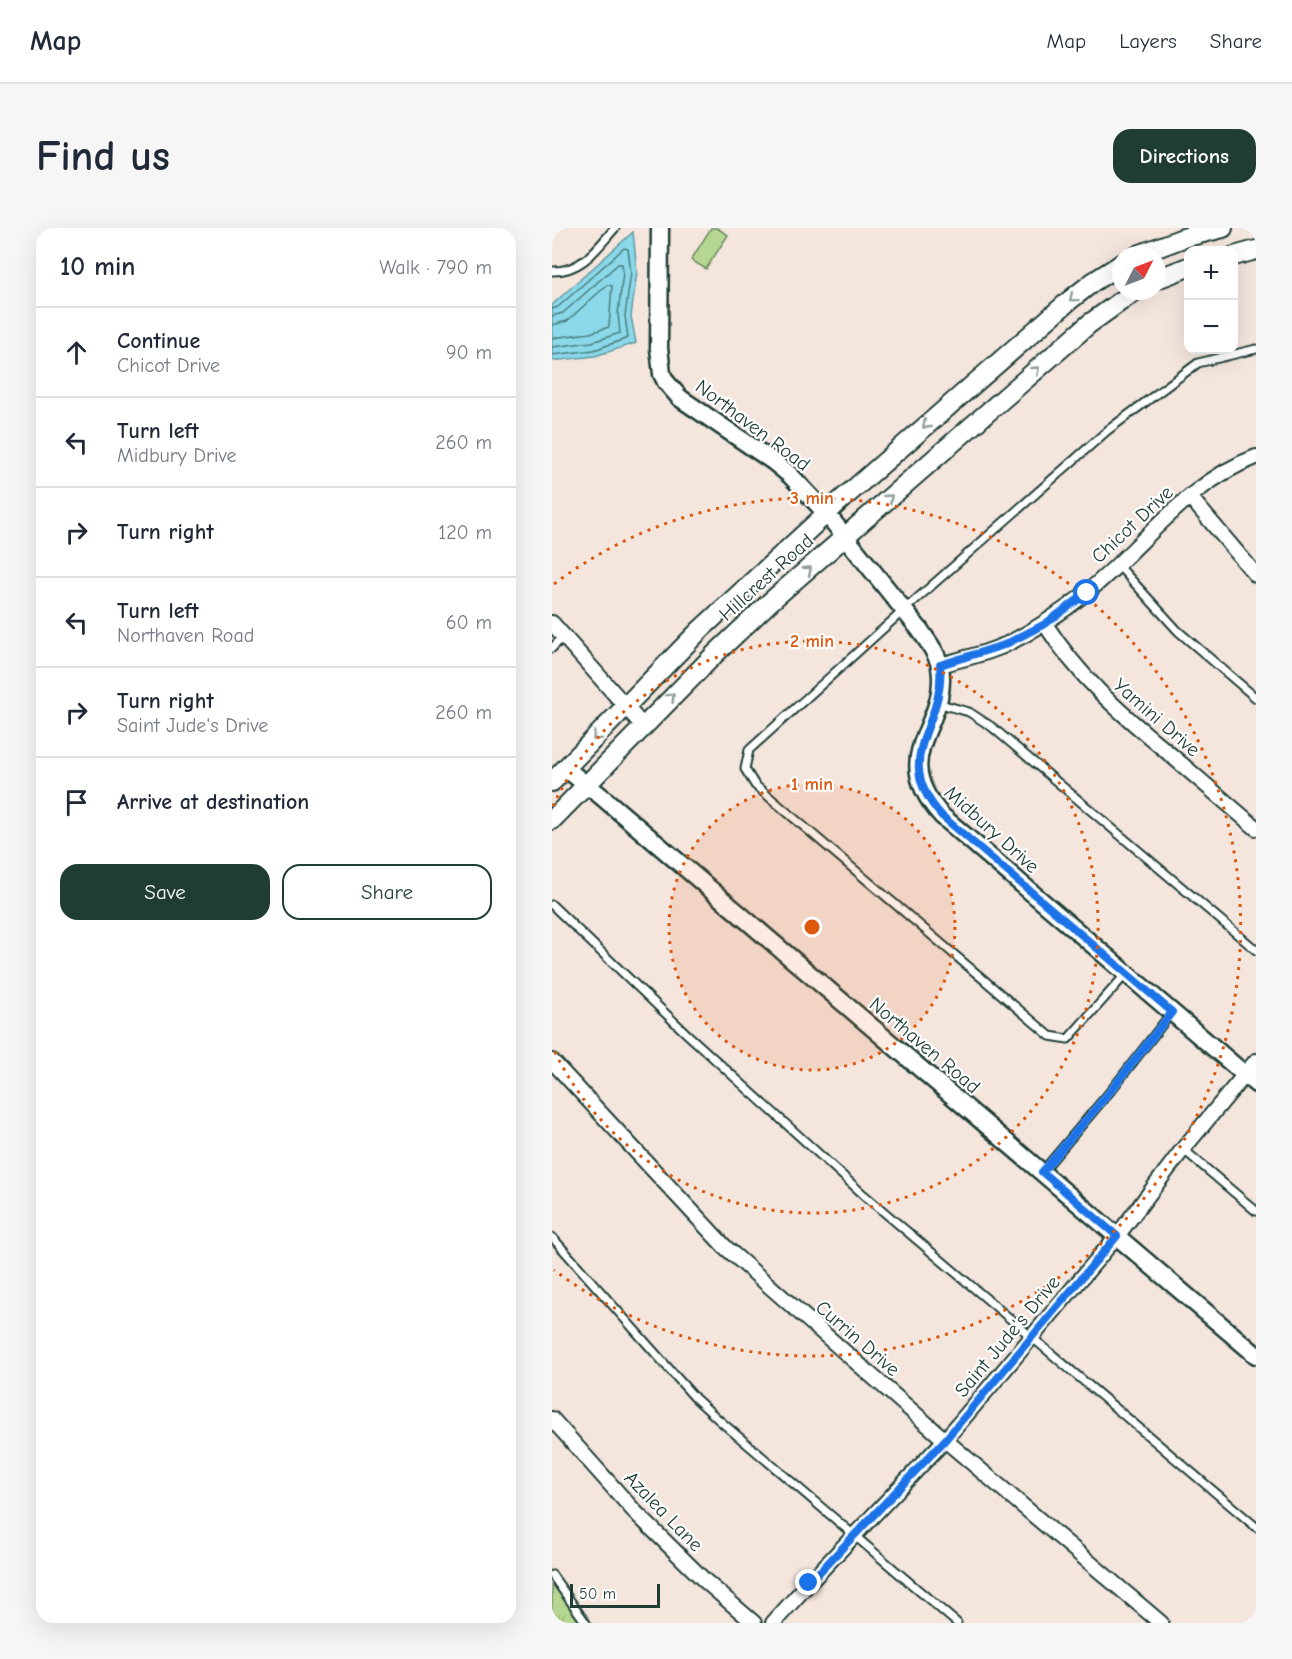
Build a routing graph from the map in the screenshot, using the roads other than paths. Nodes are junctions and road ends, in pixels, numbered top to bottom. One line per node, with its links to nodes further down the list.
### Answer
1 (615, 228): 9 (lane)
2 (660, 228): 15 (street, Northaven Road)
3 (1223, 228): 4 (main road)
4 (1162, 246)
5 (1256, 250): 6 (main road)
6 (1238, 255)
7 (1184, 269): 10 (main road)
8 (1112, 270): 15 (main road, Hillcrest Road, one-way to 15)
9 (552, 271)
10 (1166, 276)
11 (1122, 300): 16 (main road, Hillcrest Road, one-way to 11)
12 (1256, 349): 19 (lane)
13 (1256, 457): 14 (street, Chicot Drive)
14 (1190, 497): 17 (street, Chicot Drive); 18 (street)
15 (826, 513): 16 (street, Northaven Road); 27 (main road, Hillcrest Road)
16 (845, 537): 19 (street); 28 (main road, Hillcrest Road, one-way to 16)
17 (1117, 564): 21 (street, Chicot Drive); 25 (lane)
18 (1256, 575)
19 (904, 610): 24 (street); 36 (lane)
20 (552, 623): 22 (street)
21 (1045, 624): 24 (street, Chicot Drive); 33 (street, Yamini Drive)
22 (564, 636): 23 (lane); 27 (street)
23 (552, 648)
24 (940, 665): 26 (street, Midbury Drive)
25 (1256, 698)
26 (937, 703): 35 (lane); 36 (street, Midbury Drive)
27 (627, 706): 28 (street); 29 (main road, Hillcrest Road, one-way to 29)
28 (643, 726): 31 (main road, Hillcrest Road)
29 (565, 768): 30 (main road, Hillcrest Road); 31 (street, Northaven Road)
30 (552, 782)
31 (586, 784): 32 (main road, Hillcrest Road); 41 (street, Northaven Road)
32 (552, 820)
33 (1256, 828)
34 (552, 906): 45 (lane)
35 (1256, 950)
36 (1126, 974): 37 (street, Midbury Drive)
37 (1172, 1012): 39 (street, Midbury Drive); 41 (lane)
38 (552, 1061): 48 (street, Currin Drive)
39 (1252, 1073): 40 (street, Saint Jude's Drive)
40 (1183, 1149): 42 (lane); 43 (street, Saint Jude's Drive)
41 (1042, 1172): 43 (street, Northaven Road)
42 (1256, 1212)
43 (1117, 1236): 45 (street, Saint Jude's Drive); 46 (street, Northaven Road)
44 (552, 1237): 50 (lane)
45 (1033, 1337): 48 (street, Saint Jude's Drive); 49 (lane)
46 (1256, 1355)
47 (552, 1419): 53 (street, Azalea Lane)
48 (945, 1440): 50 (street, Saint Jude's Drive); 56 (street, Currin Drive)
49 (1256, 1527)
50 (855, 1536): 54 (street, Saint Jude's Drive); 55 (lane)
51 (552, 1575): 52 (lane)
52 (586, 1623)
53 (754, 1623)
54 (773, 1623)
55 (957, 1623)
56 (1161, 1623)

